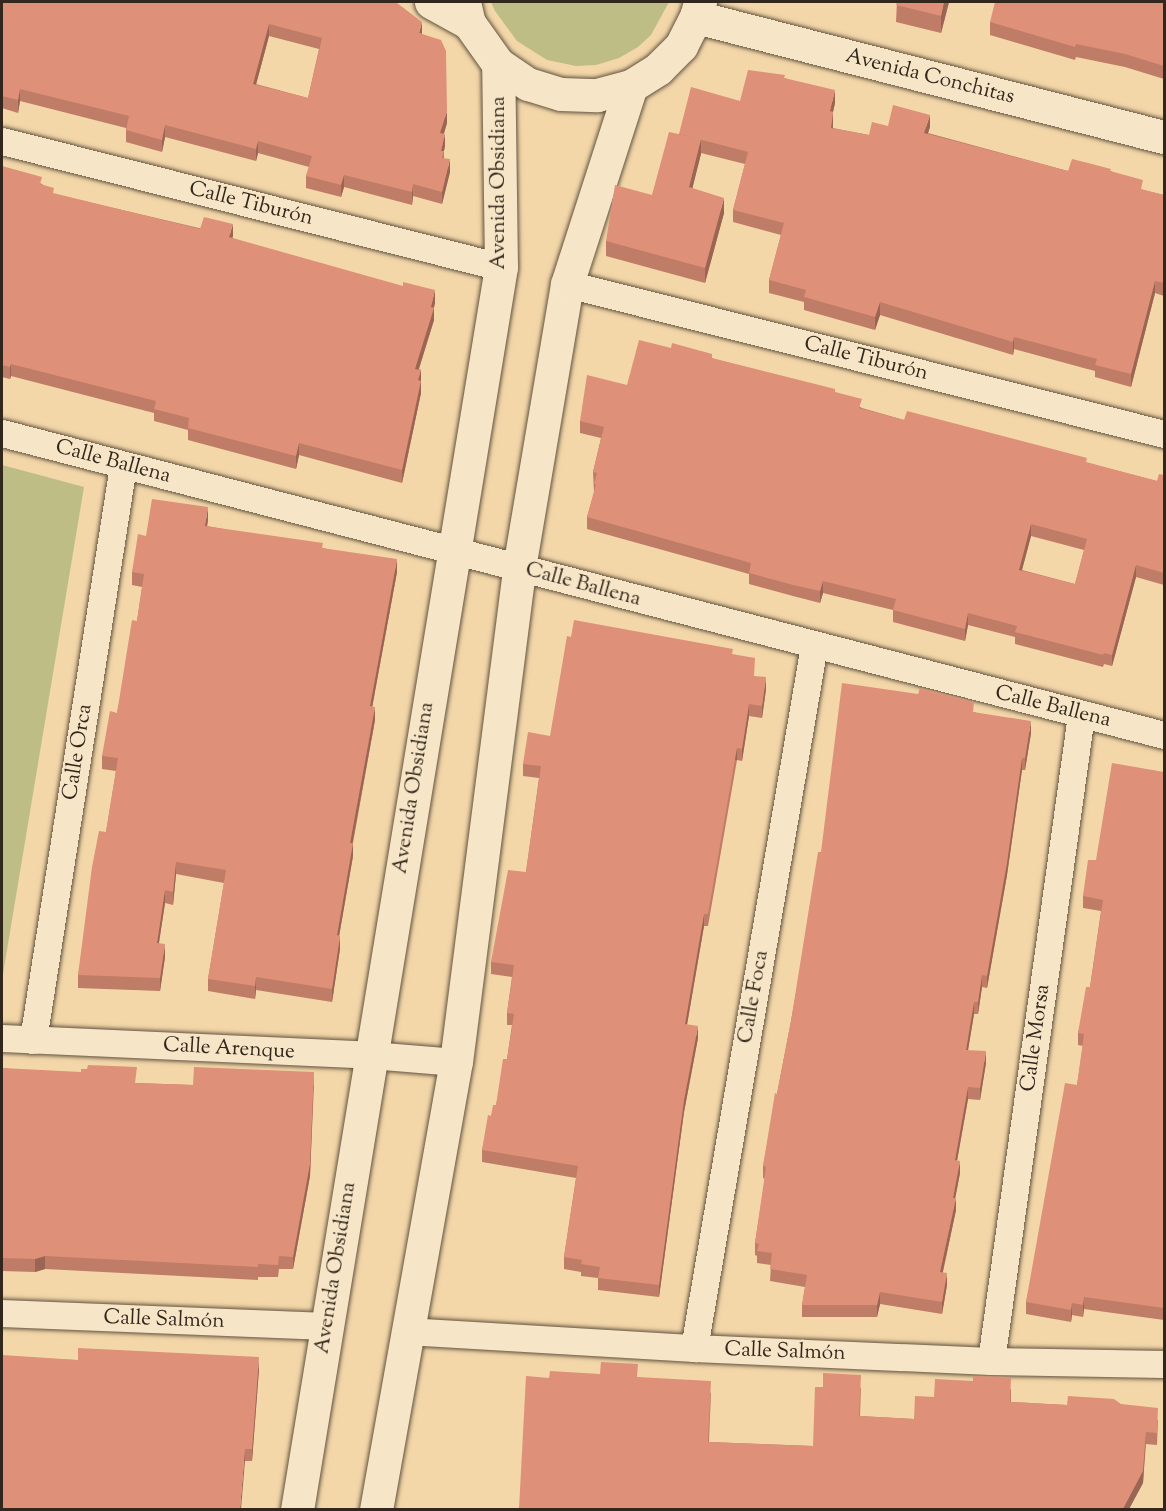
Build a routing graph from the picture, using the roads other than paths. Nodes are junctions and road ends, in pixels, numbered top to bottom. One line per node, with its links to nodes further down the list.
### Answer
1 (431, 2): 3 (street)
2 (698, 9): 5 (street); 6 (street, Avenida Conchitas)
3 (467, 13): 4 (street)
4 (498, 64): 5 (street); 8 (street, Avenida Obsidiana)
5 (631, 86): 9 (street)
6 (1164, 137)
7 (2, 141): 8 (street, Calle Tiburón)
8 (501, 267): 13 (street, Avenida Obsidiana)
9 (567, 284): 11 (street, Calle Tiburón); 14 (street)
10 (2, 433): 12 (street, Calle Ballena)
11 (1164, 434)
12 (123, 465): 13 (street, Calle Ballena); 19 (street, Calle Orca)
13 (453, 551): 14 (street, Calle Ballena); 20 (street, Avenida Obsidiana)
14 (519, 568): 15 (street, Calle Ballena); 21 (street)
15 (814, 645): 16 (street, Calle Ballena); 25 (street, Calle Foca)
16 (1081, 715): 17 (street, Calle Ballena); 26 (street, Calle Morsa)
17 (1164, 735)
18 (2, 1038): 19 (street, Calle Arenque)
19 (33, 1040): 20 (street, Calle Arenque)
20 (371, 1055): 21 (street, Calle Arenque); 23 (street, Avenida Obsidiana)
21 (456, 1062): 24 (street)
22 (2, 1313): 23 (street, Calle Salmón)
23 (326, 1326): 28 (street, Avenida Obsidiana)
24 (406, 1330): 25 (street, Calle Salmón); 29 (street)
25 (694, 1348): 26 (street, Calle Salmón)
26 (991, 1361): 27 (street, Calle Salmón)
27 (1164, 1364)
28 (297, 1509)
29 (376, 1509)

